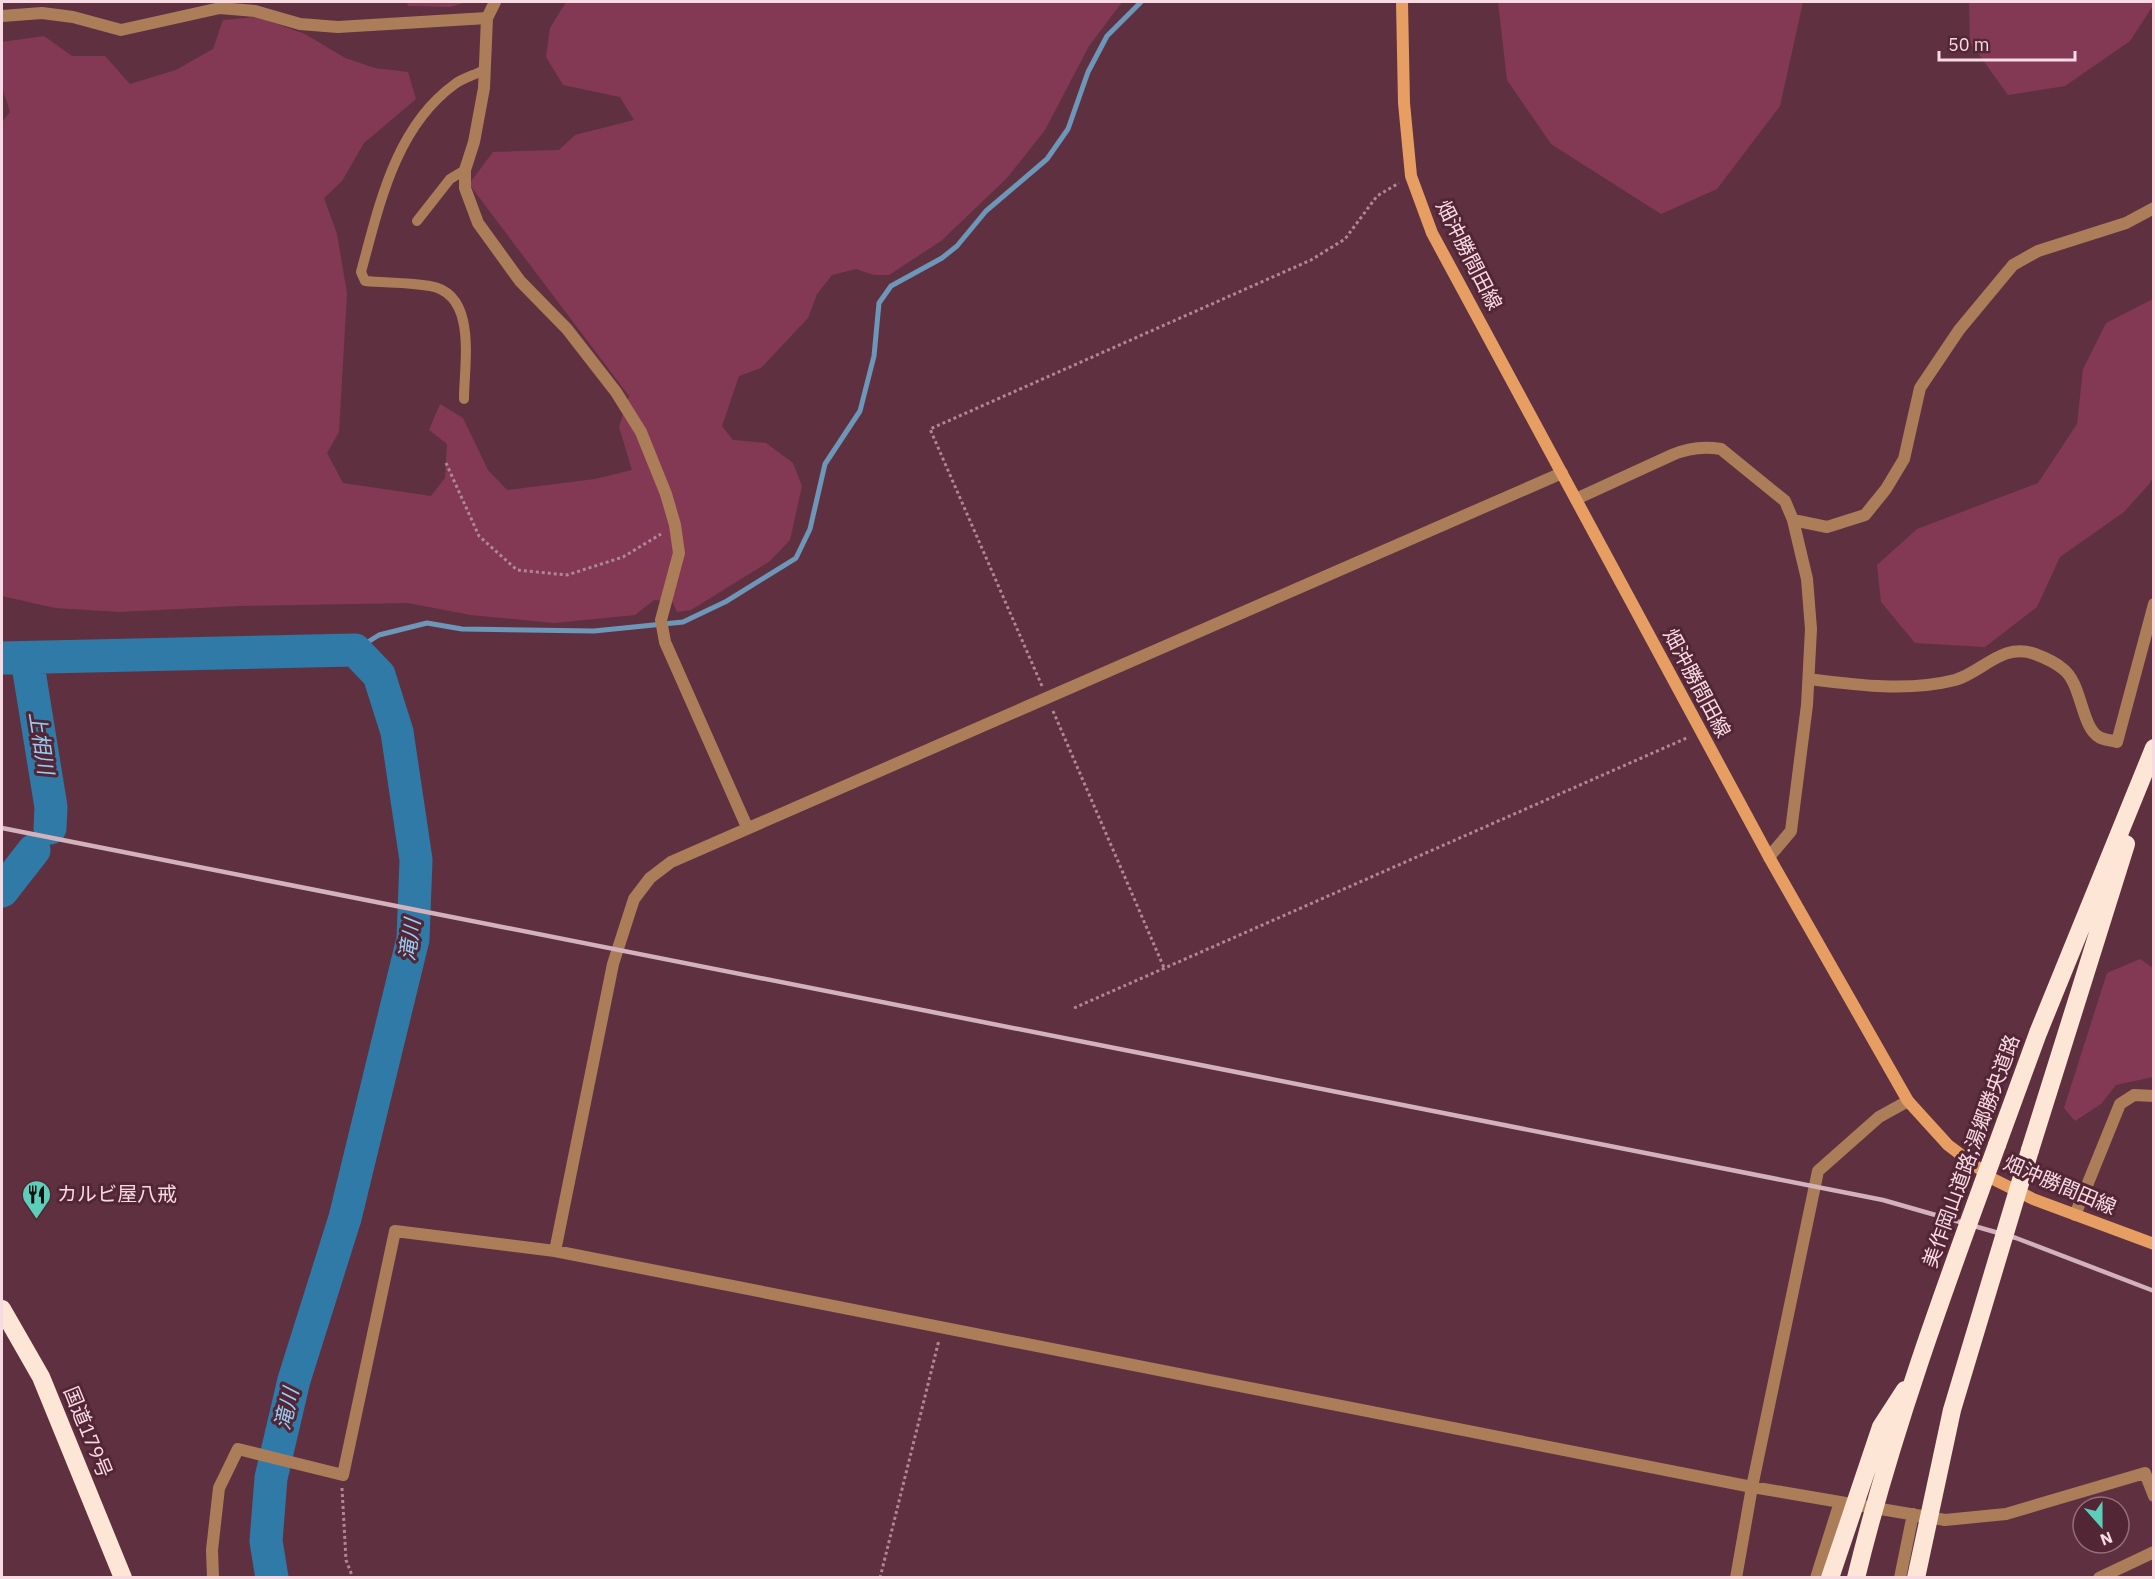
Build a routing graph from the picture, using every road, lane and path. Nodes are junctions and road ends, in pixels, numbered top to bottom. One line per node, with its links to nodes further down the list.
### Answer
1 (495, 2): 4 (street)
2 (1402, 2): 7 (main road, 畑沖勝間田線)
3 (2, 16): 4 (street)
4 (487, 18): 5 (street)
5 (484, 70): 6 (street); 10 (lane)
6 (465, 170): 9 (lane); 15 (street)
7 (1411, 176): 12 (main road, 畑沖勝間田線); 18 (path)
8 (2154, 208): 14 (street)
9 (417, 222)
10 (464, 399)
11 (446, 463): 15 (path)
12 (1562, 473): 13 (main road, 畑沖勝間田線); 18 (street)
13 (1576, 499): 14 (street); 19 (main road, 畑沖勝間田線)
14 (1793, 520): 17 (street)
15 (675, 525): 22 (street)
16 (2154, 604): 17 (street)
17 (1809, 679): 23 (street)
18 (1047, 696): 22 (street); 24 (path)
19 (1701, 730): 23 (main road, 畑沖勝間田線); 24 (path)
20 (2154, 748): 33 (highway, 美作岡山道路;湯郷勝央道路, bridge)
21 (2154, 756): 49 (highway, bridge)
22 (747, 827): 30 (street)
23 (1768, 857): 27 (main road, 畑沖勝間田線)
24 (1165, 970): 25 (path)
25 (1074, 1008)
26 (2154, 1096): 28 (street)
27 (1908, 1101): 28 (main road, 畑沖勝間田線); 35 (street)
28 (2075, 1215): 29 (main road, 畑沖勝間田線)
29 (2154, 1244)
30 (555, 1251): 32 (street); 34 (street)
31 (2, 1309): 40 (highway, 国道179号)
32 (942, 1328): 35 (street); 43 (path)
33 (1917, 1371): 46 (highway, bridge); 47 (highway, 美作岡山道路;湯郷勝央道路, bridge)
34 (338, 1473): 41 (street); 42 (path)
35 (1752, 1487): 37 (street); 44 (street)
36 (2154, 1496): 38 (street)
37 (1840, 1502): 38 (street); 45 (street)
38 (1913, 1515): 48 (street)
39 (2154, 1552): 50 (street)
40 (123, 1578)
41 (213, 1578)
42 (353, 1578)
43 (880, 1578)
44 (1736, 1578)
45 (1816, 1578)
46 (1830, 1578)
47 (1856, 1578)
48 (1900, 1578)
49 (1916, 1578)
50 (2099, 1578)

